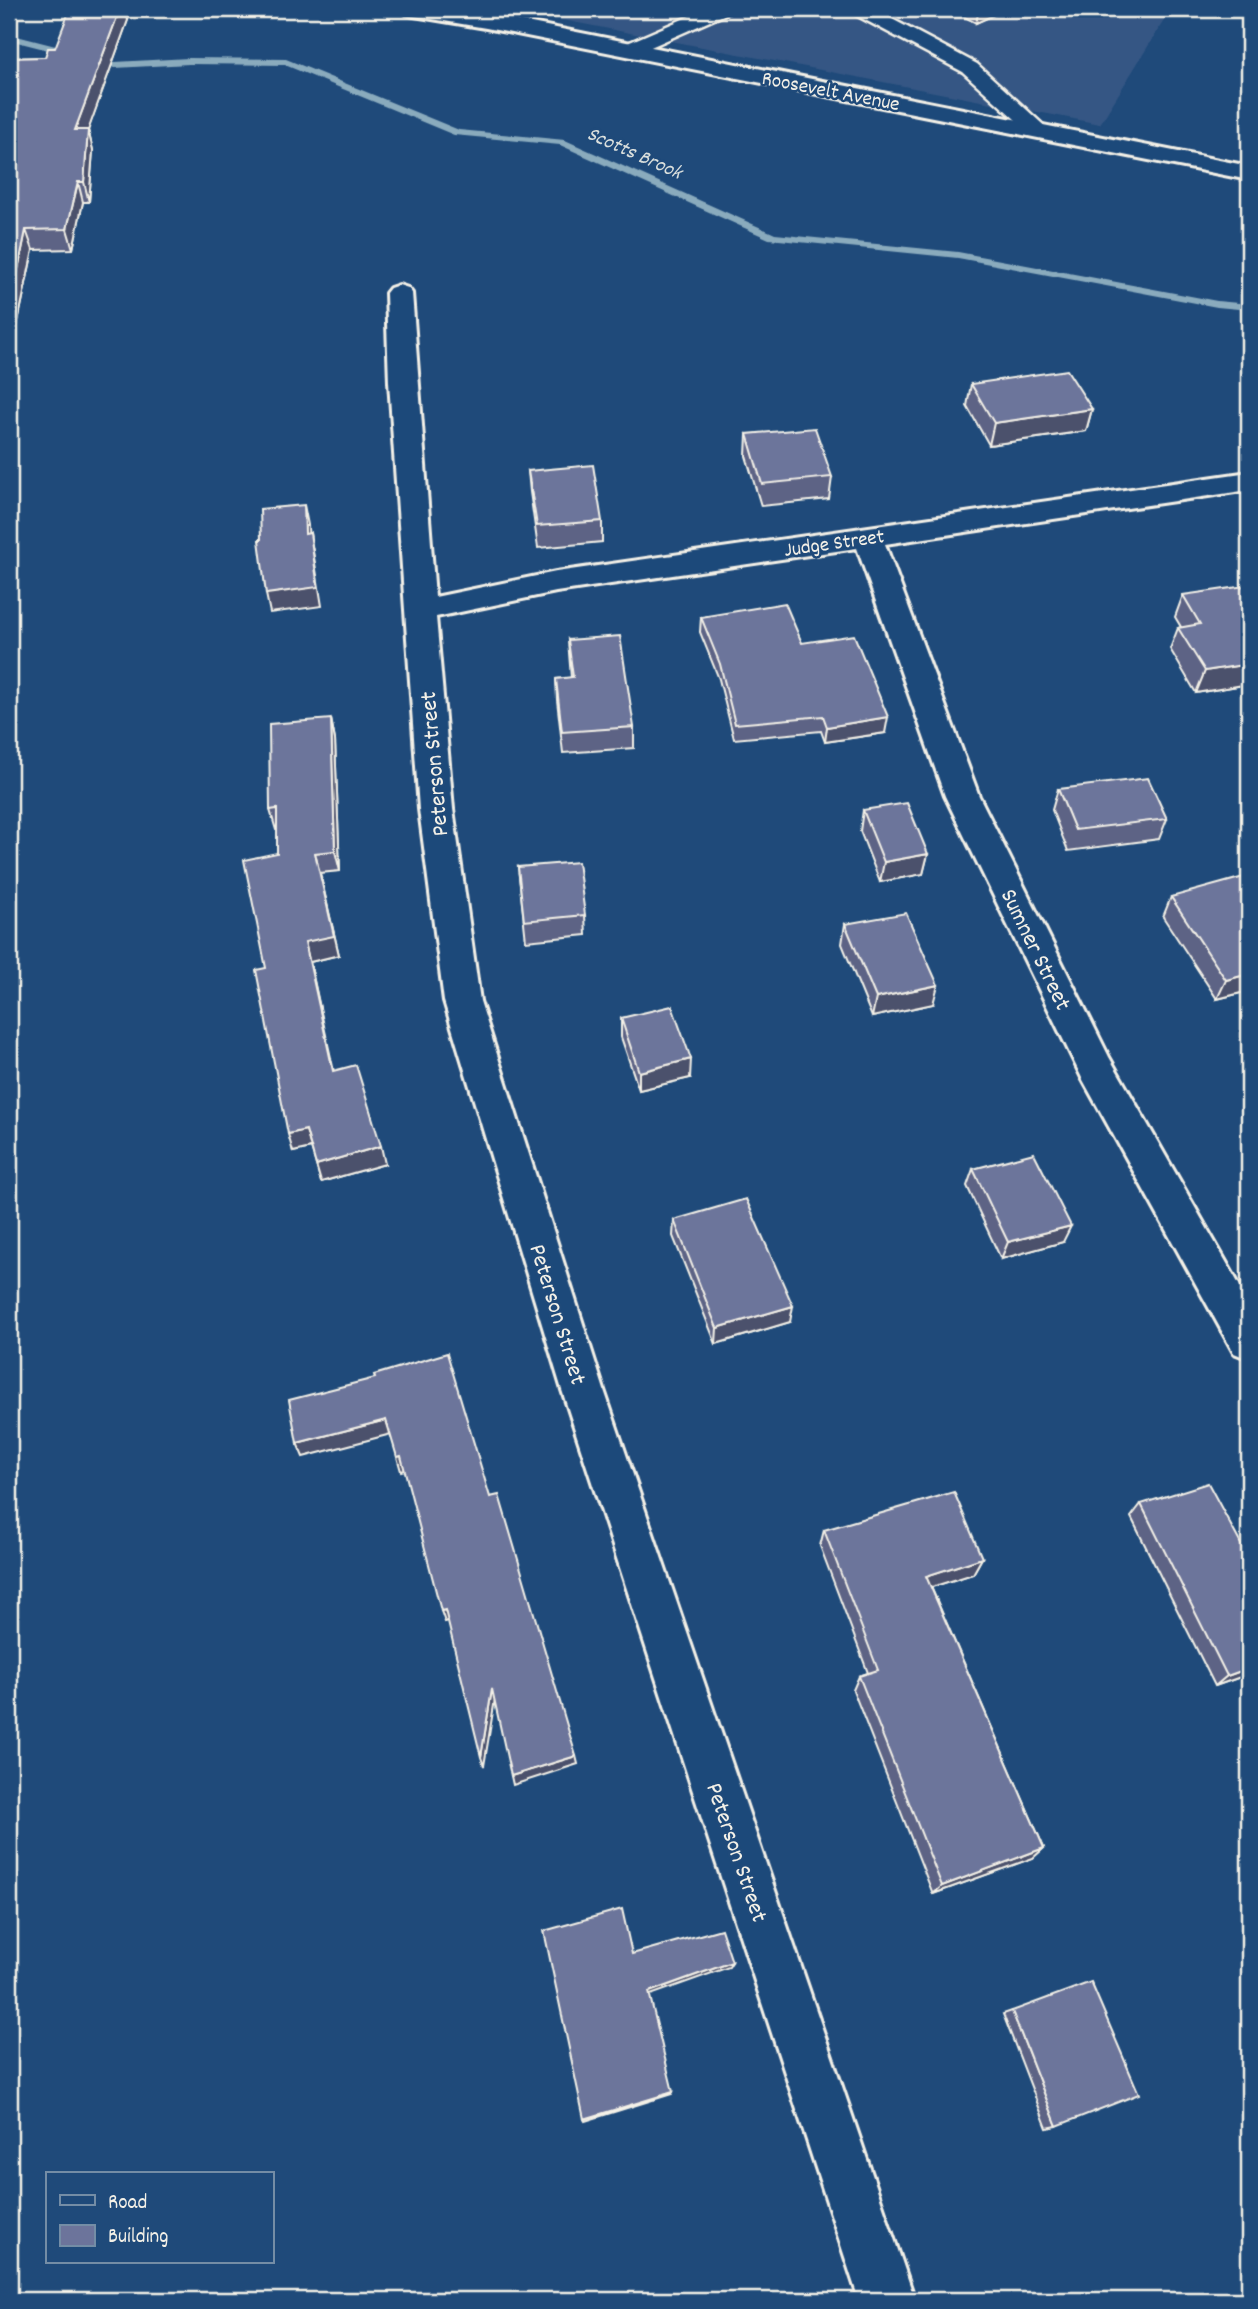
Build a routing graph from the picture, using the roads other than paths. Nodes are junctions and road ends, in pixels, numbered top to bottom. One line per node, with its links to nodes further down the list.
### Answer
1 (414, 9): 4 (street, Roosevelt Avenue)
2 (721, 9): 5 (lane)
3 (859, 9): 6 (lane)
4 (497, 16): 5 (street, Roosevelt Avenue)
5 (630, 49): 6 (street, Roosevelt Avenue)
6 (1042, 133): 7 (street, Roosevelt Avenue)
7 (1249, 173)
8 (399, 292): 11 (street, Peterson Street)
9 (1249, 481): 10 (street, Judge Street)
10 (868, 538): 11 (street, Judge Street); 12 (street, Sumner Street)
11 (421, 610): 13 (street, Peterson Street)
12 (1249, 1340)
13 (887, 2300)

